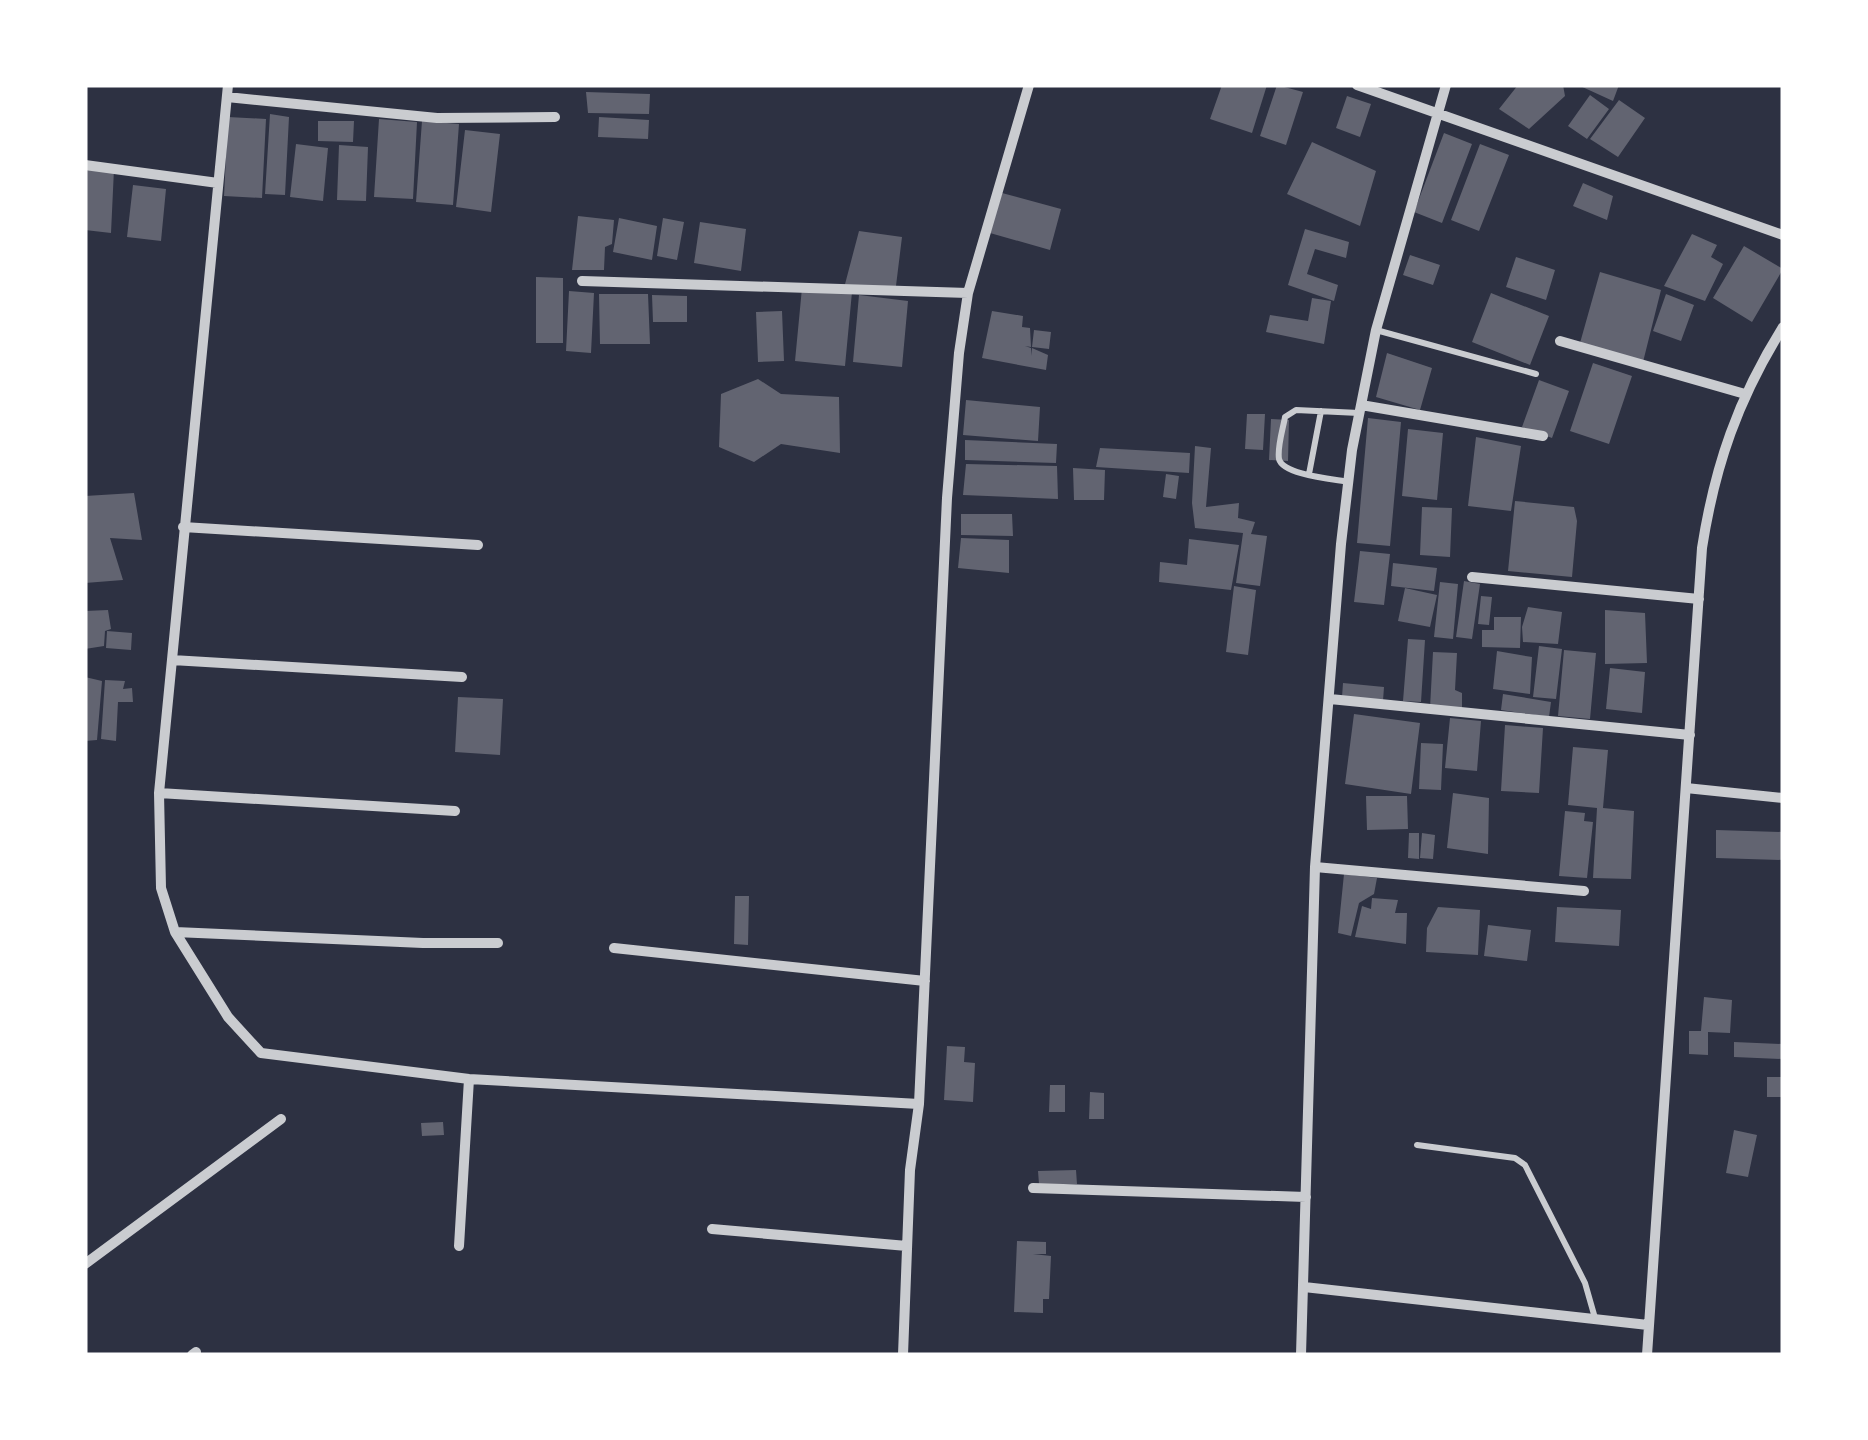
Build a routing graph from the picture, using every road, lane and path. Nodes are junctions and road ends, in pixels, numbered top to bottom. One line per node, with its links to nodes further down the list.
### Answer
1 (1029, 85): 11 (street)
2 (1357, 85): 5 (street)
3 (1446, 85): 5 (street)
4 (227, 91): 6 (street); 8 (street)
5 (1437, 114): 9 (street); 13 (street)
6 (555, 116)
7 (85, 166): 8 (street)
8 (218, 183): 24 (street)
9 (1783, 235)
10 (582, 281): 11 (street)
11 (968, 293): 41 (street)
12 (1783, 328): 15 (street)
13 (1376, 330): 17 (lane); 19 (street)
14 (1560, 340): 18 (street)
15 (1771, 346): 16 (street); 18 (street)
16 (1783, 352)
17 (1536, 374)
18 (1745, 394): 27 (street)
19 (1361, 409): 20 (lane); 21 (street); 23 (street)
20 (1321, 411): 22 (lane); 22 (lane)
21 (1543, 436)
22 (1309, 474): 23 (lane)
23 (1348, 482): 30 (street)
24 (183, 527): 25 (street); 28 (street)
25 (478, 545)
26 (1472, 578): 27 (street)
27 (1699, 599): 31 (street)
28 (172, 660): 29 (street); 33 (street)
29 (462, 676)
30 (1330, 699): 31 (street); 36 (street)
31 (1690, 735): 32 (street)
32 (1686, 788): 34 (street); 54 (street)
33 (159, 793): 35 (street); 38 (street)
34 (1783, 798)
35 (455, 811)
36 (1316, 866): 37 (street); 47 (street)
37 (1584, 890)
38 (175, 932): 39 (street); 42 (street)
39 (498, 943)
40 (614, 948): 41 (street)
41 (925, 981): 43 (street)
42 (469, 1080): 43 (street); 49 (street)
43 (920, 1104): 50 (street)
44 (281, 1118): 51 (street)
45 (1418, 1145): 53 (lane)
46 (1033, 1188): 47 (street)
47 (1306, 1197): 52 (street)
48 (712, 1229): 50 (street)
49 (459, 1246)
50 (907, 1246): 55 (street)
51 (85, 1264)
52 (1304, 1287): 53 (street); 56 (street)
53 (1595, 1319): 54 (street)
54 (1648, 1325): 57 (street)
55 (902, 1355)
56 (1302, 1355)
57 (1647, 1355)

